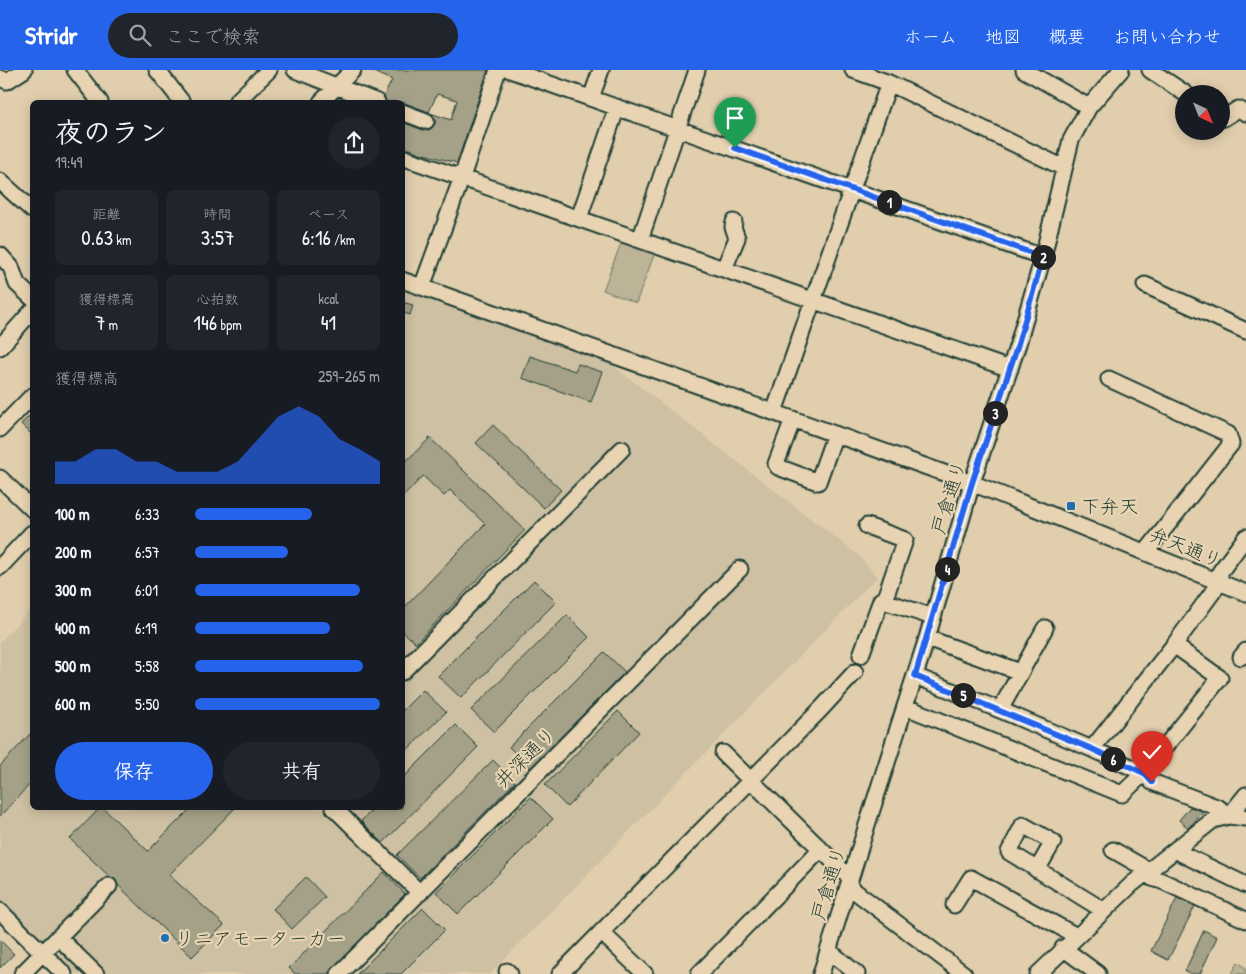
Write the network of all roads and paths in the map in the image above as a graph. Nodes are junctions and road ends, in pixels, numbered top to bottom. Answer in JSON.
{"nodes":[{"id":1,"x":24,"y":70,"type":"edge"},
{"id":2,"x":75,"y":70,"type":"edge"},
{"id":3,"x":157,"y":70,"type":"edge"},
{"id":4,"x":269,"y":70,"type":"edge"},
{"id":5,"x":296,"y":70,"type":"edge"},
{"id":6,"x":353,"y":70,"type":"edge"},
{"id":7,"x":498,"y":70,"type":"edge"},
{"id":8,"x":510,"y":70,"type":"edge"},
{"id":9,"x":601,"y":70,"type":"edge"},
{"id":10,"x":697,"y":70,"type":"edge"},
{"id":11,"x":853,"y":70,"type":"edge"},
{"id":12,"x":1024,"y":70,"type":"edge"},
{"id":13,"x":1121,"y":70,"type":"edge"},
{"id":14,"x":1150,"y":70,"type":"edge"},
{"id":15,"x":0,"y":78,"type":"edge"},
{"id":16,"x":889,"y":83,"type":"junction"},
{"id":17,"x":337,"y":87,"type":"junction"},
{"id":18,"x":1175,"y":87,"type":"edge"},
{"id":19,"x":590,"y":98,"type":"junction"},
{"id":20,"x":98,"y":100,"type":"edge"},
{"id":21,"x":180,"y":100,"type":"edge"},
{"id":22,"x":244,"y":100,"type":"edge"},
{"id":23,"x":323,"y":100,"type":"edge"},
{"id":24,"x":372,"y":100,"type":"edge"},
{"id":25,"x":617,"y":107,"type":"junction"},
{"id":26,"x":1089,"y":107,"type":"junction"},
{"id":27,"x":405,"y":113,"type":"edge"},
{"id":28,"x":1246,"y":113,"type":"edge"},
{"id":29,"x":1230,"y":114,"type":"edge"},
{"id":30,"x":426,"y":122,"type":"dead end"},
{"id":31,"x":676,"y":128,"type":"junction"},
{"id":32,"x":406,"y":162,"type":"edge"},
{"id":33,"x":1064,"y":168,"type":"junction"},
{"id":34,"x":462,"y":177,"type":"junction"},
{"id":35,"x":0,"y":181,"type":"edge"},
{"id":36,"x":852,"y":189,"type":"junction"},
{"id":37,"x":30,"y":208,"type":"edge"},
{"id":38,"x":579,"y":218,"type":"junction"},
{"id":39,"x":734,"y":222,"type":"dead end"},
{"id":40,"x":640,"y":240,"type":"junction"},
{"id":41,"x":0,"y":256,"type":"edge"},
{"id":42,"x":1043,"y":257,"type":"junction"},
{"id":43,"x":724,"y":269,"type":"junction"},
{"id":44,"x":405,"y":281,"type":"edge"},
{"id":45,"x":1145,"y":285,"type":"dead end"},
{"id":46,"x":422,"y":287,"type":"junction"},
{"id":47,"x":30,"y":296,"type":"edge"},
{"id":48,"x":813,"y":300,"type":"junction"},
{"id":49,"x":30,"y":313,"type":"edge"},
{"id":50,"x":1246,"y":332,"type":"edge"},
{"id":51,"x":0,"y":347,"type":"edge"},
{"id":52,"x":1010,"y":369,"type":"junction"},
{"id":53,"x":1109,"y":378,"type":"dead end"},
{"id":54,"x":30,"y":398,"type":"edge"},
{"id":55,"x":774,"y":412,"type":"junction"},
{"id":56,"x":793,"y":419,"type":"junction"},
{"id":57,"x":0,"y":429,"type":"edge"},
{"id":58,"x":834,"y":434,"type":"junction"},
{"id":59,"x":622,"y":449,"type":"dead end"},
{"id":60,"x":0,"y":478,"type":"edge"},
{"id":61,"x":972,"y":483,"type":"junction"},
{"id":62,"x":30,"y":508,"type":"edge"},
{"id":63,"x":867,"y":526,"type":"dead end"},
{"id":64,"x":30,"y":536,"type":"edge"},
{"id":65,"x":1246,"y":537,"type":"edge"},
{"id":66,"x":1146,"y":552,"type":"junction"},
{"id":67,"x":0,"y":567,"type":"edge"},
{"id":68,"x":740,"y":569,"type":"dead end"},
{"id":69,"x":1220,"y":582,"type":"junction"},
{"id":70,"x":1246,"y":592,"type":"edge"},
{"id":71,"x":884,"y":600,"type":"junction"},
{"id":72,"x":933,"y":618,"type":"junction"},
{"id":73,"x":1045,"y":628,"type":"dead end"},
{"id":74,"x":928,"y":638,"type":"junction"},
{"id":75,"x":1174,"y":645,"type":"junction"},
{"id":76,"x":860,"y":655,"type":"dead end"},
{"id":77,"x":405,"y":669,"type":"edge"},
{"id":78,"x":855,"y":672,"type":"dead end"},
{"id":79,"x":1020,"y":672,"type":"junction"},
{"id":80,"x":915,"y":676,"type":"junction"},
{"id":81,"x":906,"y":707,"type":"junction"},
{"id":82,"x":1000,"y":710,"type":"junction"},
{"id":83,"x":1092,"y":749,"type":"junction"},
{"id":84,"x":723,"y":753,"type":"dead end"},
{"id":85,"x":1144,"y":773,"type":"junction"},
{"id":86,"x":750,"y":780,"type":"junction"},
{"id":87,"x":1246,"y":795,"type":"edge"},
{"id":88,"x":336,"y":810,"type":"edge"},
{"id":89,"x":1228,"y":816,"type":"junction"},
{"id":90,"x":1246,"y":818,"type":"edge"},
{"id":91,"x":1178,"y":848,"type":"junction"},
{"id":92,"x":820,"y":850,"type":"junction"},
{"id":93,"x":1113,"y":850,"type":"dead end"},
{"id":94,"x":1037,"y":870,"type":"dead end"},
{"id":95,"x":1146,"y":872,"type":"junction"},
{"id":96,"x":849,"y":882,"type":"junction"},
{"id":97,"x":1246,"y":885,"type":"edge"},
{"id":98,"x":108,"y":886,"type":"dead end"},
{"id":99,"x":420,"y":893,"type":"junction"},
{"id":100,"x":954,"y":905,"type":"dead end"},
{"id":101,"x":1103,"y":910,"type":"junction"},
{"id":102,"x":0,"y":912,"type":"edge"},
{"id":103,"x":1246,"y":920,"type":"edge"},
{"id":104,"x":601,"y":932,"type":"junction"},
{"id":105,"x":58,"y":937,"type":"junction"},
{"id":106,"x":1075,"y":937,"type":"junction"},
{"id":107,"x":1063,"y":948,"type":"junction"},
{"id":108,"x":828,"y":950,"type":"junction"},
{"id":109,"x":42,"y":953,"type":"junction"},
{"id":110,"x":22,"y":974,"type":"edge"},
{"id":111,"x":64,"y":974,"type":"edge"},
{"id":112,"x":96,"y":974,"type":"edge"},
{"id":113,"x":339,"y":974,"type":"edge"},
{"id":114,"x":560,"y":974,"type":"edge"},
{"id":115,"x":645,"y":974,"type":"edge"},
{"id":116,"x":699,"y":974,"type":"edge"},
{"id":117,"x":821,"y":974,"type":"edge"},
{"id":118,"x":857,"y":974,"type":"edge"},
{"id":119,"x":964,"y":974,"type":"edge"},
{"id":120,"x":1038,"y":974,"type":"edge"},
{"id":121,"x":1098,"y":974,"type":"edge"}],
"edges":[{"from":1,"to":15,"type":"street"},
{"from":2,"to":20,"type":"street"},
{"from":3,"to":21,"type":"street"},
{"from":4,"to":22,"type":"street"},
{"from":5,"to":17,"type":"street"},
{"from":6,"to":17,"type":"street"},
{"from":7,"to":34,"type":"street"},
{"from":8,"to":19,"type":"street"},
{"from":9,"to":19,"type":"street"},
{"from":10,"to":31,"type":"street"},
{"from":11,"to":16,"type":"street"},
{"from":12,"to":26,"type":"street"},
{"from":13,"to":26,"type":"street","name":"戸倉通り"},
{"from":14,"to":18,"type":"street"},
{"from":16,"to":33,"type":"street"},
{"from":16,"to":36,"type":"street"},
{"from":17,"to":23,"type":"street"},
{"from":17,"to":24,"type":"street"},
{"from":19,"to":25,"type":"street"},
{"from":25,"to":31,"type":"street"},
{"from":25,"to":38,"type":"street"},
{"from":26,"to":33,"type":"street","name":"戸倉通り"},
{"from":27,"to":30,"type":"street"},
{"from":28,"to":29,"type":"street"},
{"from":31,"to":36,"type":"street"},
{"from":31,"to":40,"type":"street"},
{"from":32,"to":34,"type":"street"},
{"from":33,"to":42,"type":"street","name":"戸倉通り"},
{"from":34,"to":38,"type":"street"},
{"from":34,"to":46,"type":"street"},
{"from":35,"to":37,"type":"street"},
{"from":36,"to":42,"type":"street"},
{"from":36,"to":48,"type":"street"},
{"from":38,"to":40,"type":"street"},
{"from":39,"to":43,"type":"street"},
{"from":40,"to":43,"type":"street"},
{"from":41,"to":47,"type":"street"},
{"from":42,"to":52,"type":"street","name":"戸倉通り"},
{"from":43,"to":48,"type":"street"},
{"from":44,"to":46,"type":"street","name":"弁天通り"},
{"from":45,"to":50,"type":"street"},
{"from":46,"to":55,"type":"street","name":"弁天通り"},
{"from":48,"to":52,"type":"street"},
{"from":48,"to":55,"type":"street"},
{"from":49,"to":51,"type":"street"},
{"from":52,"to":61,"type":"street","name":"戸倉通り"},
{"from":53,"to":66,"type":"street"},
{"from":54,"to":57,"type":"street"},
{"from":55,"to":56,"type":"street","name":"弁天通り"},
{"from":56,"to":58,"type":"street","name":"弁天通り"},
{"from":56,"to":58,"type":"street"},
{"from":58,"to":61,"type":"street","name":"弁天通り"},
{"from":59,"to":77,"type":"street"},
{"from":60,"to":62,"type":"street"},
{"from":61,"to":66,"type":"street","name":"弁天通り"},
{"from":61,"to":72,"type":"street","name":"戸倉通り"},
{"from":63,"to":71,"type":"street"},
{"from":64,"to":67,"type":"street"},
{"from":65,"to":69,"type":"street"},
{"from":66,"to":69,"type":"street","name":"弁天通り"},
{"from":68,"to":99,"type":"street","name":"井深通り"},
{"from":69,"to":70,"type":"street","name":"弁天通り"},
{"from":69,"to":75,"type":"street"},
{"from":71,"to":72,"type":"street"},
{"from":71,"to":76,"type":"street"},
{"from":72,"to":74,"type":"street","name":"戸倉通り"},
{"from":73,"to":79,"type":"street"},
{"from":74,"to":79,"type":"street"},
{"from":74,"to":80,"type":"street","name":"戸倉通り"},
{"from":75,"to":83,"type":"street"},
{"from":75,"to":85,"type":"street"},
{"from":78,"to":86,"type":"street"},
{"from":79,"to":82,"type":"street"},
{"from":80,"to":81,"type":"street","name":"戸倉通り"},
{"from":80,"to":82,"type":"street"},
{"from":81,"to":85,"type":"street"},
{"from":81,"to":96,"type":"street","name":"戸倉通り"},
{"from":82,"to":83,"type":"street"},
{"from":83,"to":85,"type":"street"},
{"from":84,"to":86,"type":"street"},
{"from":85,"to":89,"type":"street"},
{"from":86,"to":92,"type":"street"},
{"from":86,"to":104,"type":"street"},
{"from":87,"to":89,"type":"street"},
{"from":88,"to":99,"type":"street"},
{"from":89,"to":90,"type":"street"},
{"from":89,"to":91,"type":"street"},
{"from":91,"to":95,"type":"street"},
{"from":91,"to":97,"type":"street"},
{"from":92,"to":96,"type":"street"},
{"from":92,"to":116,"type":"street"},
{"from":93,"to":95,"type":"street"},
{"from":94,"to":101,"type":"street"},
{"from":95,"to":101,"type":"street"},
{"from":95,"to":103,"type":"street"},
{"from":96,"to":108,"type":"street","name":"戸倉通り"},
{"from":96,"to":119,"type":"street"},
{"from":98,"to":105,"type":"street"},
{"from":99,"to":113,"type":"street","name":"井深通り"},
{"from":100,"to":106,"type":"street"},
{"from":101,"to":106,"type":"street"},
{"from":102,"to":109,"type":"street"},
{"from":104,"to":114,"type":"street"},
{"from":104,"to":115,"type":"street"},
{"from":105,"to":109,"type":"street"},
{"from":105,"to":112,"type":"street"},
{"from":106,"to":107,"type":"street"},
{"from":107,"to":120,"type":"street"},
{"from":107,"to":121,"type":"street"},
{"from":108,"to":117,"type":"street","name":"戸倉通り"},
{"from":108,"to":118,"type":"street"},
{"from":109,"to":110,"type":"street"},
{"from":109,"to":111,"type":"street"}]}
